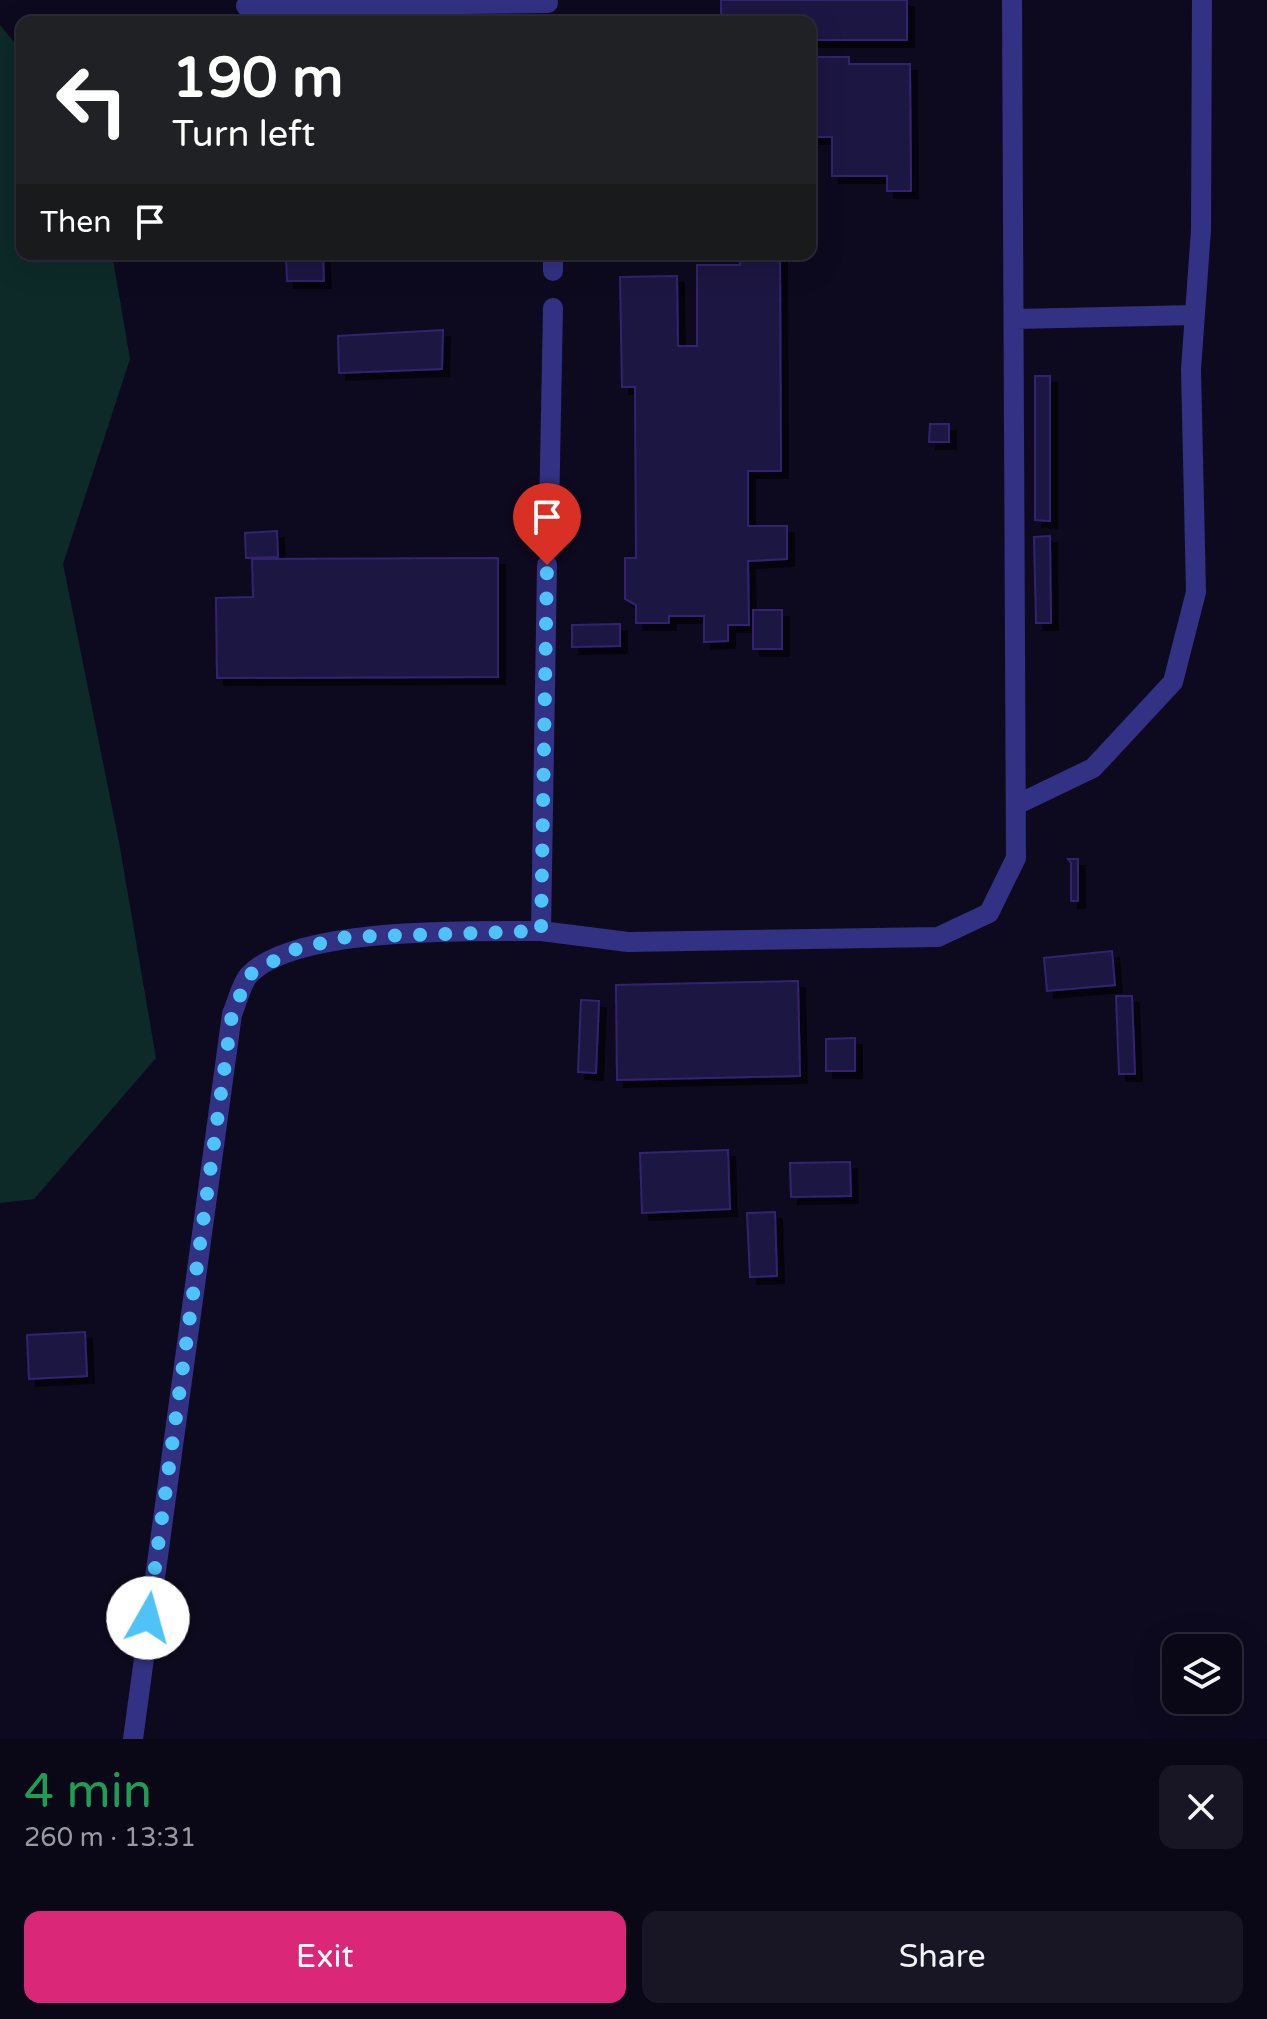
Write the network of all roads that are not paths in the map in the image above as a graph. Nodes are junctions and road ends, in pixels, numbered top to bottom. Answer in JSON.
{"nodes":[{"id":1,"x":1012,"y":0,"type":"edge"},
{"id":2,"x":1202,"y":0,"type":"edge"},
{"id":3,"x":246,"y":6,"type":"dead end"},
{"id":4,"x":548,"y":8,"type":"edge"},
{"id":5,"x":553,"y":308,"type":"dead end"},
{"id":6,"x":1195,"y":315,"type":"junction"},
{"id":7,"x":1014,"y":319,"type":"junction"},
{"id":8,"x":549,"y":516,"type":"dead end"},
{"id":9,"x":547,"y":565,"type":"dead end"},
{"id":10,"x":1016,"y":805,"type":"junction"},
{"id":11,"x":541,"y":931,"type":"junction"},
{"id":12,"x":133,"y":1739,"type":"edge"}],
"edges":[{"from":1,"to":7,"type":"lane"},
{"from":2,"to":6,"type":"lane"},
{"from":3,"to":4,"type":"lane"},
{"from":5,"to":8,"type":"lane"},
{"from":6,"to":7,"type":"lane"},
{"from":6,"to":10,"type":"lane"},
{"from":7,"to":10,"type":"lane"},
{"from":9,"to":11,"type":"lane"},
{"from":10,"to":11,"type":"lane"},
{"from":11,"to":12,"type":"lane"}]}
